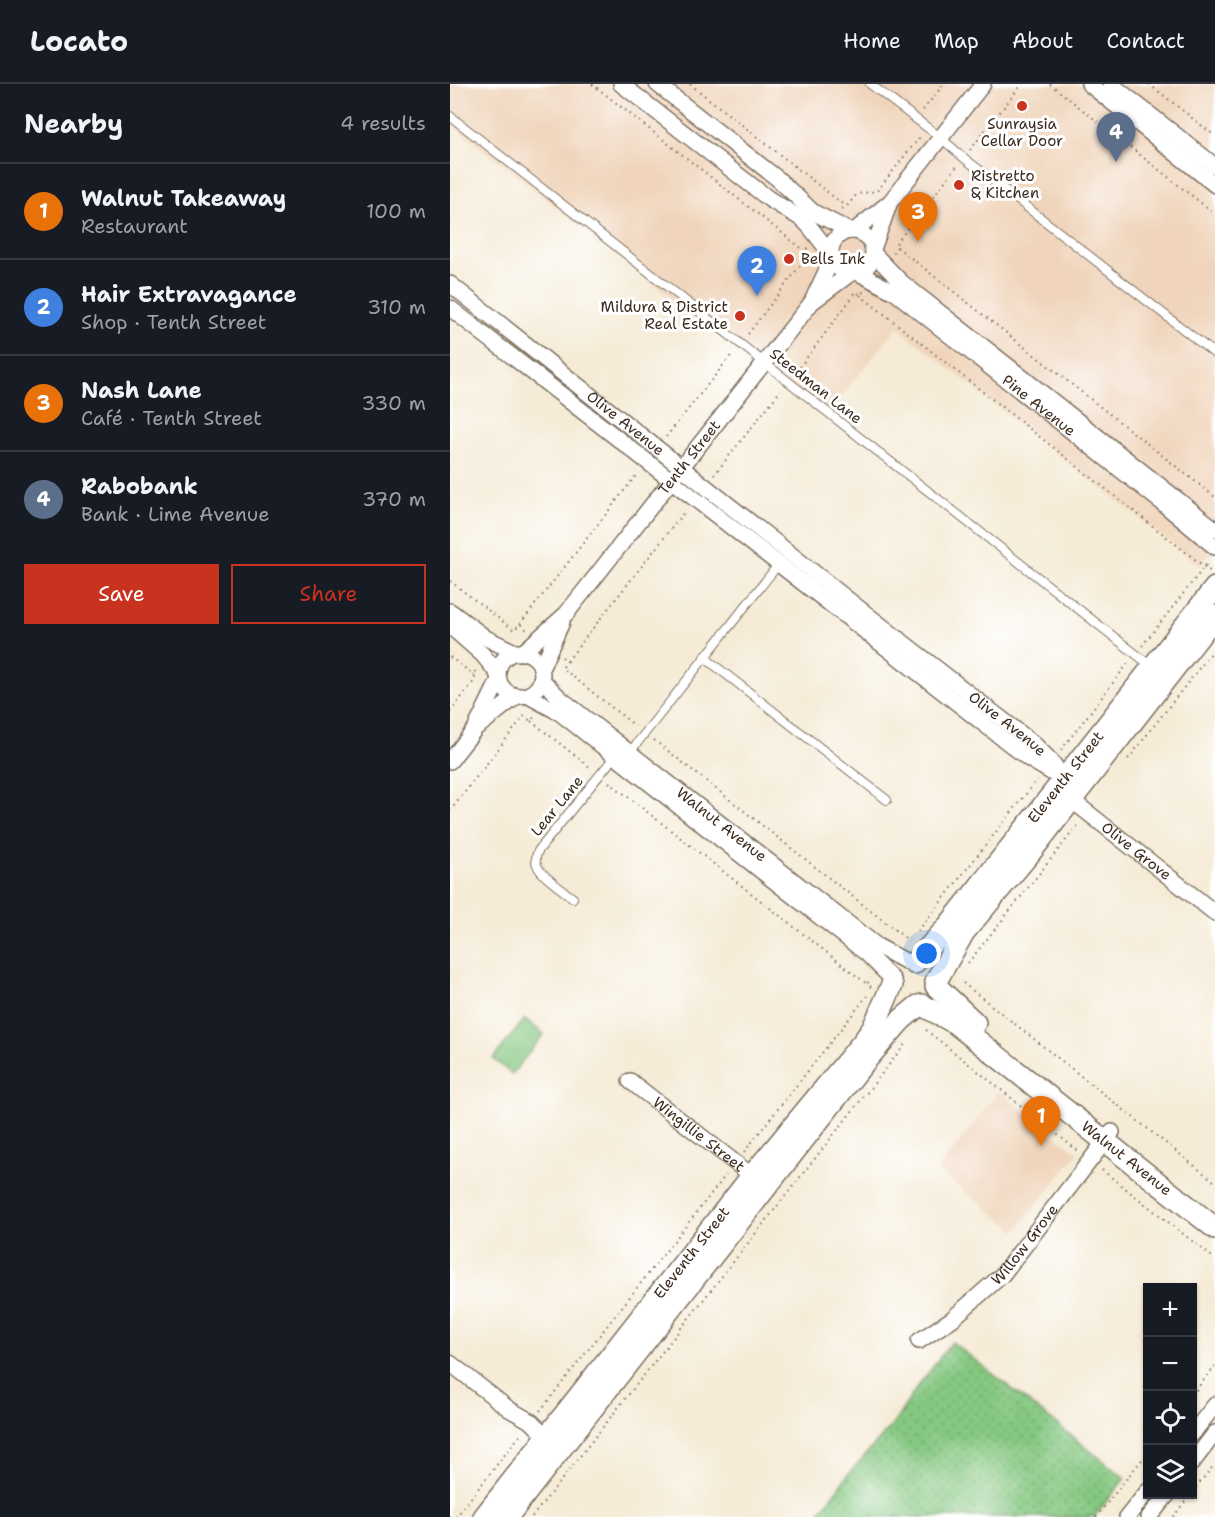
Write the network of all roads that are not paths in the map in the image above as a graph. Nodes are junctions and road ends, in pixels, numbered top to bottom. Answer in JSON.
{"nodes":[{"id":1,"x":621,"y":84,"type":"edge"},
{"id":2,"x":657,"y":84,"type":"edge"},
{"id":3,"x":870,"y":84,"type":"edge"},
{"id":4,"x":983,"y":84,"type":"edge"},
{"id":5,"x":1089,"y":84,"type":"edge"},
{"id":6,"x":1111,"y":84,"type":"edge"},
{"id":7,"x":450,"y":116,"type":"edge"},
{"id":8,"x":941,"y":138,"type":"junction"},
{"id":9,"x":1215,"y":166,"type":"edge"},
{"id":10,"x":1215,"y":185,"type":"edge"},
{"id":11,"x":890,"y":202,"type":"junction"},
{"id":12,"x":852,"y":231,"type":"junction"},
{"id":13,"x":873,"y":251,"type":"junction"},
{"id":14,"x":831,"y":256,"type":"junction"},
{"id":15,"x":854,"y":273,"type":"junction"},
{"id":16,"x":450,"y":284,"type":"edge"},
{"id":17,"x":812,"y":302,"type":"junction"},
{"id":18,"x":450,"y":308,"type":"edge"},
{"id":19,"x":1215,"y":354,"type":"edge"},
{"id":20,"x":764,"y":363,"type":"junction"},
{"id":21,"x":682,"y":467,"type":"junction"},
{"id":22,"x":670,"y":481,"type":"junction"},
{"id":23,"x":1215,"y":529,"type":"edge"},
{"id":24,"x":1212,"y":553,"type":"edge"},
{"id":25,"x":778,"y":565,"type":"junction"},
{"id":26,"x":1215,"y":588,"type":"edge"},
{"id":27,"x":450,"y":611,"type":"edge"},
{"id":28,"x":1207,"y":624,"type":"edge"},
{"id":29,"x":450,"y":626,"type":"edge"},
{"id":30,"x":544,"y":643,"type":"junction"},
{"id":31,"x":519,"y":653,"type":"junction"},
{"id":32,"x":704,"y":657,"type":"junction"},
{"id":33,"x":1159,"y":673,"type":"junction"},
{"id":34,"x":541,"y":674,"type":"junction"},
{"id":35,"x":498,"y":677,"type":"junction"},
{"id":36,"x":522,"y":696,"type":"junction"},
{"id":37,"x":549,"y":698,"type":"junction"},
{"id":38,"x":475,"y":729,"type":"junction"},
{"id":39,"x":630,"y":752,"type":"junction"},
{"id":40,"x":615,"y":756,"type":"junction"},
{"id":41,"x":450,"y":761,"type":"edge"},
{"id":42,"x":1058,"y":780,"type":"junction"},
{"id":43,"x":887,"y":800,"type":"dead end"},
{"id":44,"x":573,"y":898,"type":"dead end"},
{"id":45,"x":1215,"y":913,"type":"edge"},
{"id":46,"x":911,"y":963,"type":"junction"},
{"id":47,"x":889,"y":977,"type":"junction"},
{"id":48,"x":936,"y":984,"type":"junction"},
{"id":49,"x":920,"y":1012,"type":"junction"},
{"id":50,"x":630,"y":1080,"type":"dead end"},
{"id":51,"x":1108,"y":1137,"type":"junction"},
{"id":52,"x":751,"y":1175,"type":"junction"},
{"id":53,"x":1215,"y":1212,"type":"edge"},
{"id":54,"x":1215,"y":1228,"type":"edge"},
{"id":55,"x":919,"y":1341,"type":"dead end"},
{"id":56,"x":450,"y":1363,"type":"edge"},
{"id":57,"x":1215,"y":1405,"type":"edge"},
{"id":58,"x":1197,"y":1428,"type":"edge"},
{"id":59,"x":1215,"y":1433,"type":"edge"},
{"id":60,"x":550,"y":1443,"type":"junction"},
{"id":61,"x":1197,"y":1456,"type":"edge"},
{"id":62,"x":1143,"y":1497,"type":"edge"},
{"id":63,"x":1164,"y":1499,"type":"edge"},
{"id":64,"x":484,"y":1517,"type":"edge"},
{"id":65,"x":507,"y":1517,"type":"edge"},
{"id":66,"x":1127,"y":1517,"type":"edge"},
{"id":67,"x":1149,"y":1517,"type":"edge"}],
"edges":[{"from":1,"to":14,"type":"street"},
{"from":2,"to":12,"type":"street"},
{"from":3,"to":8,"type":"lane"},
{"from":4,"to":8,"type":"street"},
{"from":5,"to":10,"type":"street"},
{"from":6,"to":9,"type":"street"},
{"from":7,"to":20,"type":"lane","name":"Steedman Lane"},
{"from":8,"to":11,"type":"street"},
{"from":8,"to":19,"type":"lane"},
{"from":11,"to":12,"type":"street"},
{"from":11,"to":13,"type":"street"},
{"from":12,"to":13,"type":"street"},
{"from":12,"to":14,"type":"street"},
{"from":13,"to":15,"type":"street"},
{"from":13,"to":23,"type":"street","name":"Pine Avenue"},
{"from":14,"to":15,"type":"street"},
{"from":14,"to":17,"type":"street","name":"Tenth Street"},
{"from":15,"to":17,"type":"street","name":"Tenth Street"},
{"from":15,"to":24,"type":"street","name":"Pine Avenue"},
{"from":16,"to":21,"type":"street","name":"Olive Avenue"},
{"from":17,"to":20,"type":"street","name":"Tenth Street"},
{"from":18,"to":22,"type":"street","name":"Olive Avenue"},
{"from":20,"to":21,"type":"street","name":"Tenth Street"},
{"from":20,"to":33,"type":"lane","name":"Steedman Lane"},
{"from":21,"to":22,"type":"street","name":"Tenth Street"},
{"from":21,"to":42,"type":"street","name":"Olive Avenue"},
{"from":22,"to":25,"type":"street","name":"Olive Avenue"},
{"from":22,"to":30,"type":"street","name":"Tenth Street"},
{"from":25,"to":32,"type":"lane"},
{"from":25,"to":42,"type":"street","name":"Olive Avenue"},
{"from":26,"to":28,"type":"main road","name":"Eleventh Street"},
{"from":27,"to":31,"type":"street"},
{"from":28,"to":33,"type":"main road","name":"Eleventh Street"},
{"from":29,"to":35,"type":"street"},
{"from":30,"to":31,"type":"street","name":"Tenth Street"},
{"from":30,"to":34,"type":"street","name":"Tenth Street"},
{"from":31,"to":34,"type":"street"},
{"from":31,"to":35,"type":"street"},
{"from":32,"to":39,"type":"lane"},
{"from":32,"to":43,"type":"lane"},
{"from":33,"to":42,"type":"main road","name":"Eleventh Street"},
{"from":34,"to":36,"type":"street"},
{"from":34,"to":37,"type":"street","name":"Walnut Avenue"},
{"from":35,"to":36,"type":"street"},
{"from":35,"to":38,"type":"street"},
{"from":36,"to":37,"type":"street","name":"Walnut Avenue"},
{"from":36,"to":38,"type":"street"},
{"from":37,"to":39,"type":"street","name":"Walnut Avenue"},
{"from":37,"to":40,"type":"street","name":"Walnut Avenue"},
{"from":38,"to":41,"type":"street"},
{"from":39,"to":46,"type":"street","name":"Walnut Avenue"},
{"from":40,"to":44,"type":"lane","name":"Lear Lane"},
{"from":40,"to":47,"type":"street","name":"Walnut Avenue"},
{"from":42,"to":45,"type":"street","name":"Olive Grove"},
{"from":42,"to":46,"type":"main road","name":"Eleventh Street"},
{"from":42,"to":48,"type":"main road","name":"Eleventh Street"},
{"from":46,"to":47,"type":"main road"},
{"from":46,"to":48,"type":"main road"},
{"from":47,"to":49,"type":"main road"},
{"from":47,"to":52,"type":"main road","name":"Eleventh Street"},
{"from":48,"to":49,"type":"main road"},
{"from":48,"to":51,"type":"main road","name":"Walnut Avenue"},
{"from":49,"to":51,"type":"main road","name":"Walnut Avenue"},
{"from":49,"to":52,"type":"main road","name":"Eleventh Street"},
{"from":50,"to":52,"type":"street","name":"Wingillie Street"},
{"from":51,"to":53,"type":"main road","name":"Walnut Avenue"},
{"from":51,"to":54,"type":"main road","name":"Walnut Avenue"},
{"from":51,"to":55,"type":"street","name":"Willow Grove"},
{"from":52,"to":60,"type":"main road","name":"Eleventh Street"},
{"from":56,"to":60,"type":"street"},
{"from":57,"to":58,"type":"street"},
{"from":59,"to":61,"type":"street"},
{"from":60,"to":64,"type":"main road","name":"Eleventh Street"},
{"from":60,"to":65,"type":"main road","name":"Eleventh Street"},
{"from":62,"to":66,"type":"street"},
{"from":63,"to":67,"type":"street"}]}
